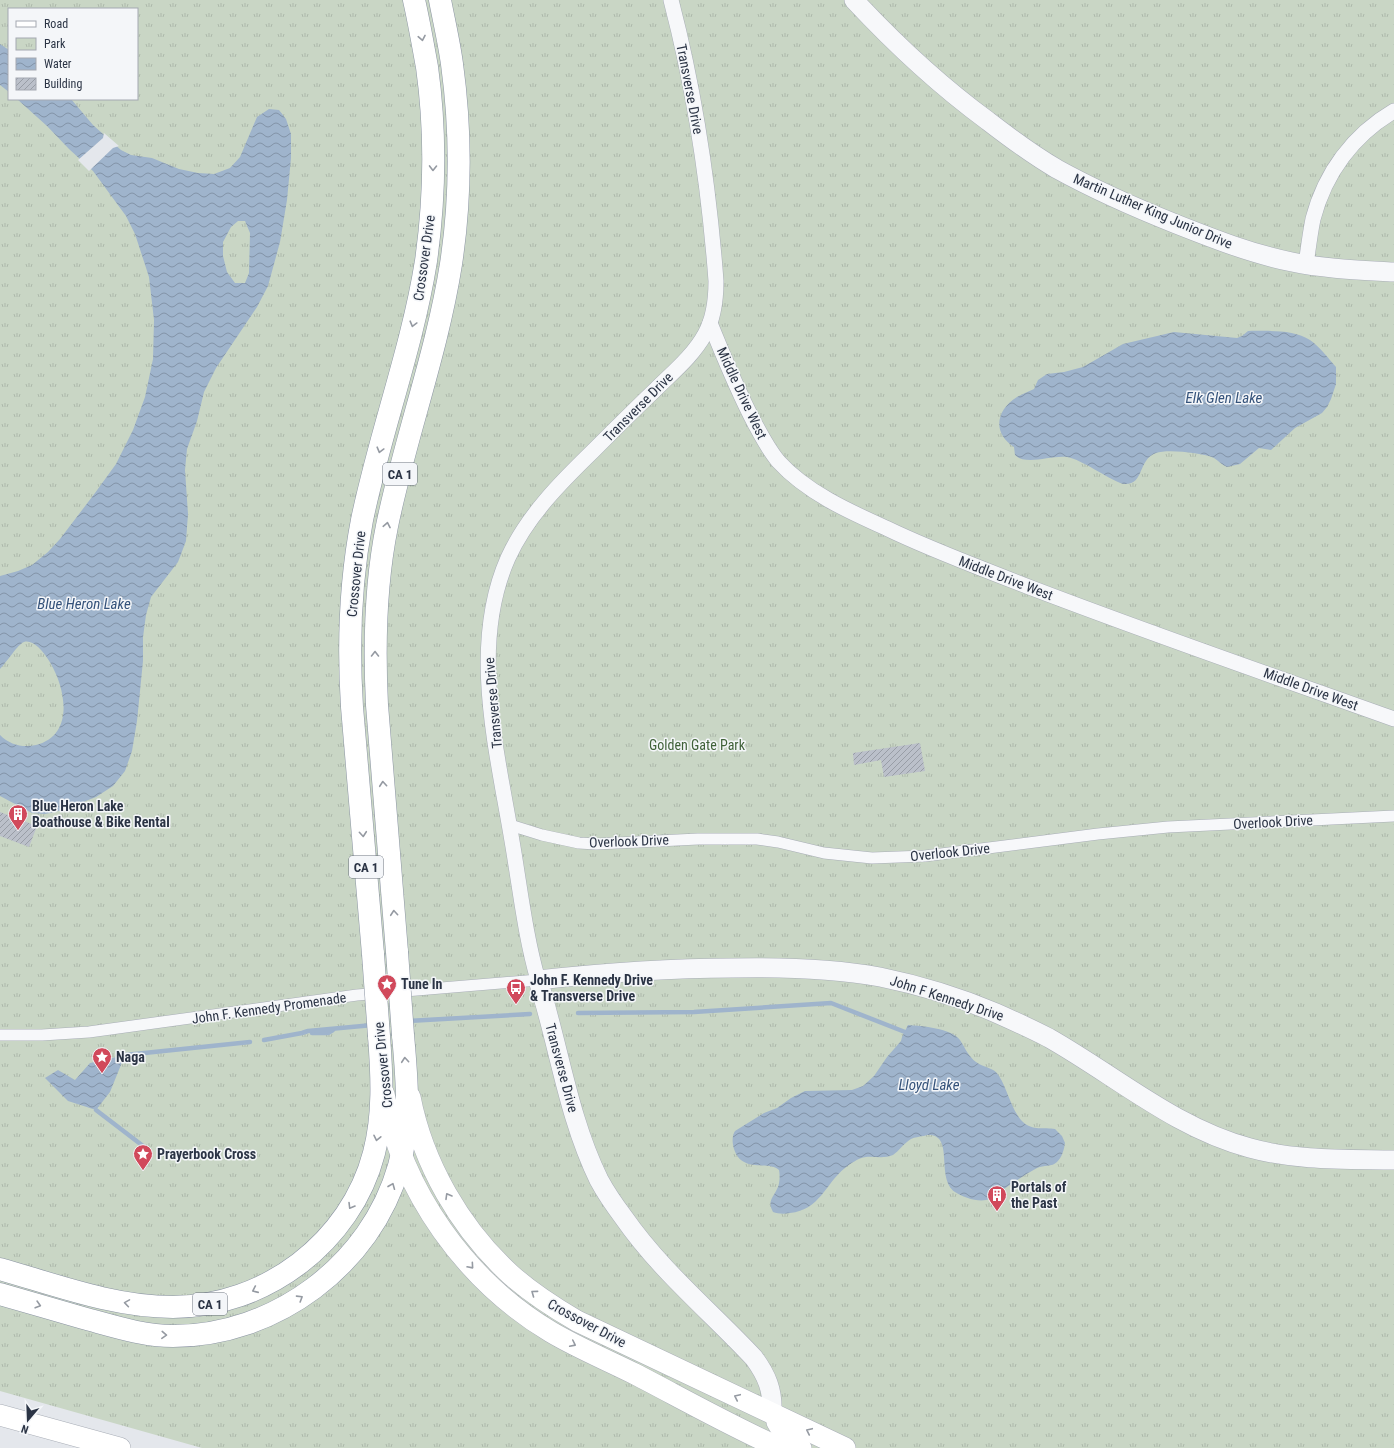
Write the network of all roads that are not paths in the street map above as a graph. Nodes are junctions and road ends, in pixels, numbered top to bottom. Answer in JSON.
{"nodes":[{"id":1,"x":414,"y":0,"type":"edge"},
{"id":2,"x":440,"y":0,"type":"edge"},
{"id":3,"x":671,"y":0,"type":"edge"},
{"id":4,"x":854,"y":0,"type":"edge"},
{"id":5,"x":1394,"y":111,"type":"edge"},
{"id":6,"x":1306,"y":265,"type":"junction"},
{"id":7,"x":1394,"y":272,"type":"edge"},
{"id":8,"x":710,"y":323,"type":"junction"},
{"id":9,"x":1394,"y":719,"type":"edge"},
{"id":10,"x":1394,"y":816,"type":"edge"},
{"id":11,"x":510,"y":825,"type":"junction"},
{"id":12,"x":538,"y":980,"type":"junction"},
{"id":13,"x":0,"y":1035,"type":"edge"},
{"id":14,"x":407,"y":1084,"type":"junction"},
{"id":15,"x":383,"y":1086,"type":"junction"},
{"id":16,"x":402,"y":1154,"type":"junction"},
{"id":17,"x":1394,"y":1160,"type":"edge"},
{"id":18,"x":0,"y":1269,"type":"edge"},
{"id":19,"x":0,"y":1294,"type":"edge"},
{"id":20,"x":680,"y":1398,"type":"junction"},
{"id":21,"x":0,"y":1414,"type":"edge"},
{"id":22,"x":772,"y":1414,"type":"junction"},
{"id":23,"x":120,"y":1448,"type":"edge"},
{"id":24,"x":780,"y":1448,"type":"edge"},
{"id":25,"x":801,"y":1448,"type":"edge"},
{"id":26,"x":845,"y":1448,"type":"edge"}],
"edges":[{"from":1,"to":15,"type":"highway","name":"Crossover Drive","number":"CA 1","one_way":true,"bridge":true},
{"from":14,"to":2,"type":"highway","name":"Crossover Drive","number":"CA 1","one_way":true,"bridge":true},
{"from":3,"to":8,"type":"street","name":"Transverse Drive"},
{"from":4,"to":6,"type":"street","name":"Martin Luther King Junior Drive"},
{"from":5,"to":6,"type":"street"},
{"from":6,"to":7,"type":"street","name":"Martin Luther King Junior Drive"},
{"from":8,"to":9,"type":"street","name":"Middle Drive West"},
{"from":8,"to":11,"type":"street","name":"Transverse Drive"},
{"from":10,"to":11,"type":"street","name":"Overlook Drive"},
{"from":11,"to":12,"type":"street","name":"Transverse Drive"},
{"from":12,"to":13,"type":"street","name":"John F. Kennedy Promenade"},
{"from":12,"to":17,"type":"street","name":"John F Kennedy Drive"},
{"from":12,"to":22,"type":"street","name":"Transverse Drive"},
{"from":14,"to":16,"type":"highway","name":"Crossover Drive","number":"CA 1"},
{"from":22,"to":14,"type":"main road","name":"Crossover Drive","one_way":true},
{"from":15,"to":16,"type":"main road","name":"Crossover Drive"},
{"from":15,"to":18,"type":"highway","number":"CA 1","one_way":true},
{"from":19,"to":16,"type":"highway","number":"CA 1","one_way":true},
{"from":16,"to":20,"type":"main road","name":"Crossover Drive","one_way":true},
{"from":20,"to":22,"type":"main road"},
{"from":20,"to":24,"type":"main road","name":"Crossover Drive"},
{"from":21,"to":23,"type":"main road"},
{"from":22,"to":25,"type":"main road"},
{"from":26,"to":22,"type":"main road","name":"Crossover Drive","one_way":true}]}
